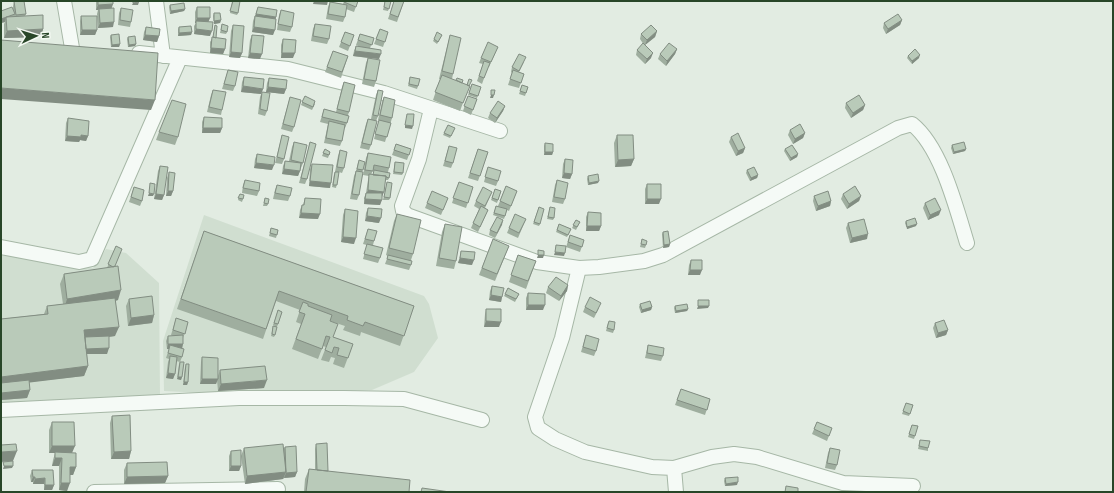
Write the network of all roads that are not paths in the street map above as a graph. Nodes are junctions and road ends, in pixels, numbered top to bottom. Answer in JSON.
{"nodes":[{"id":1,"x":64,"y":1,"type":"edge"},
{"id":2,"x":156,"y":1,"type":"edge"},
{"id":3,"x":56,"y":47,"type":"edge"},
{"id":4,"x":127,"y":52,"type":"edge"},
{"id":5,"x":163,"y":56,"type":"junction"},
{"id":6,"x":180,"y":58,"type":"junction"},
{"id":7,"x":431,"y":109,"type":"junction"},
{"id":8,"x":500,"y":132,"type":"dead end"},
{"id":9,"x":967,"y":243,"type":"dead end"},
{"id":10,"x":1,"y":247,"type":"edge"},
{"id":11,"x":579,"y":268,"type":"junction"},
{"id":12,"x":1,"y":410,"type":"edge"},
{"id":13,"x":482,"y":420,"type":"dead end"},
{"id":14,"x":674,"y":468,"type":"junction"},
{"id":15,"x":913,"y":486,"type":"dead end"},
{"id":16,"x":278,"y":489,"type":"dead end"},
{"id":17,"x":94,"y":492,"type":"edge"},
{"id":18,"x":676,"y":492,"type":"edge"}],
"edges":[{"from":1,"to":3,"type":"street"},
{"from":2,"to":5,"type":"street"},
{"from":4,"to":5,"type":"street"},
{"from":5,"to":6,"type":"street"},
{"from":6,"to":7,"type":"street"},
{"from":6,"to":10,"type":"street"},
{"from":7,"to":8,"type":"street"},
{"from":7,"to":11,"type":"street"},
{"from":9,"to":11,"type":"street"},
{"from":11,"to":14,"type":"street"},
{"from":12,"to":13,"type":"street"},
{"from":14,"to":15,"type":"street"},
{"from":14,"to":18,"type":"street"},
{"from":16,"to":17,"type":"street"}]}
